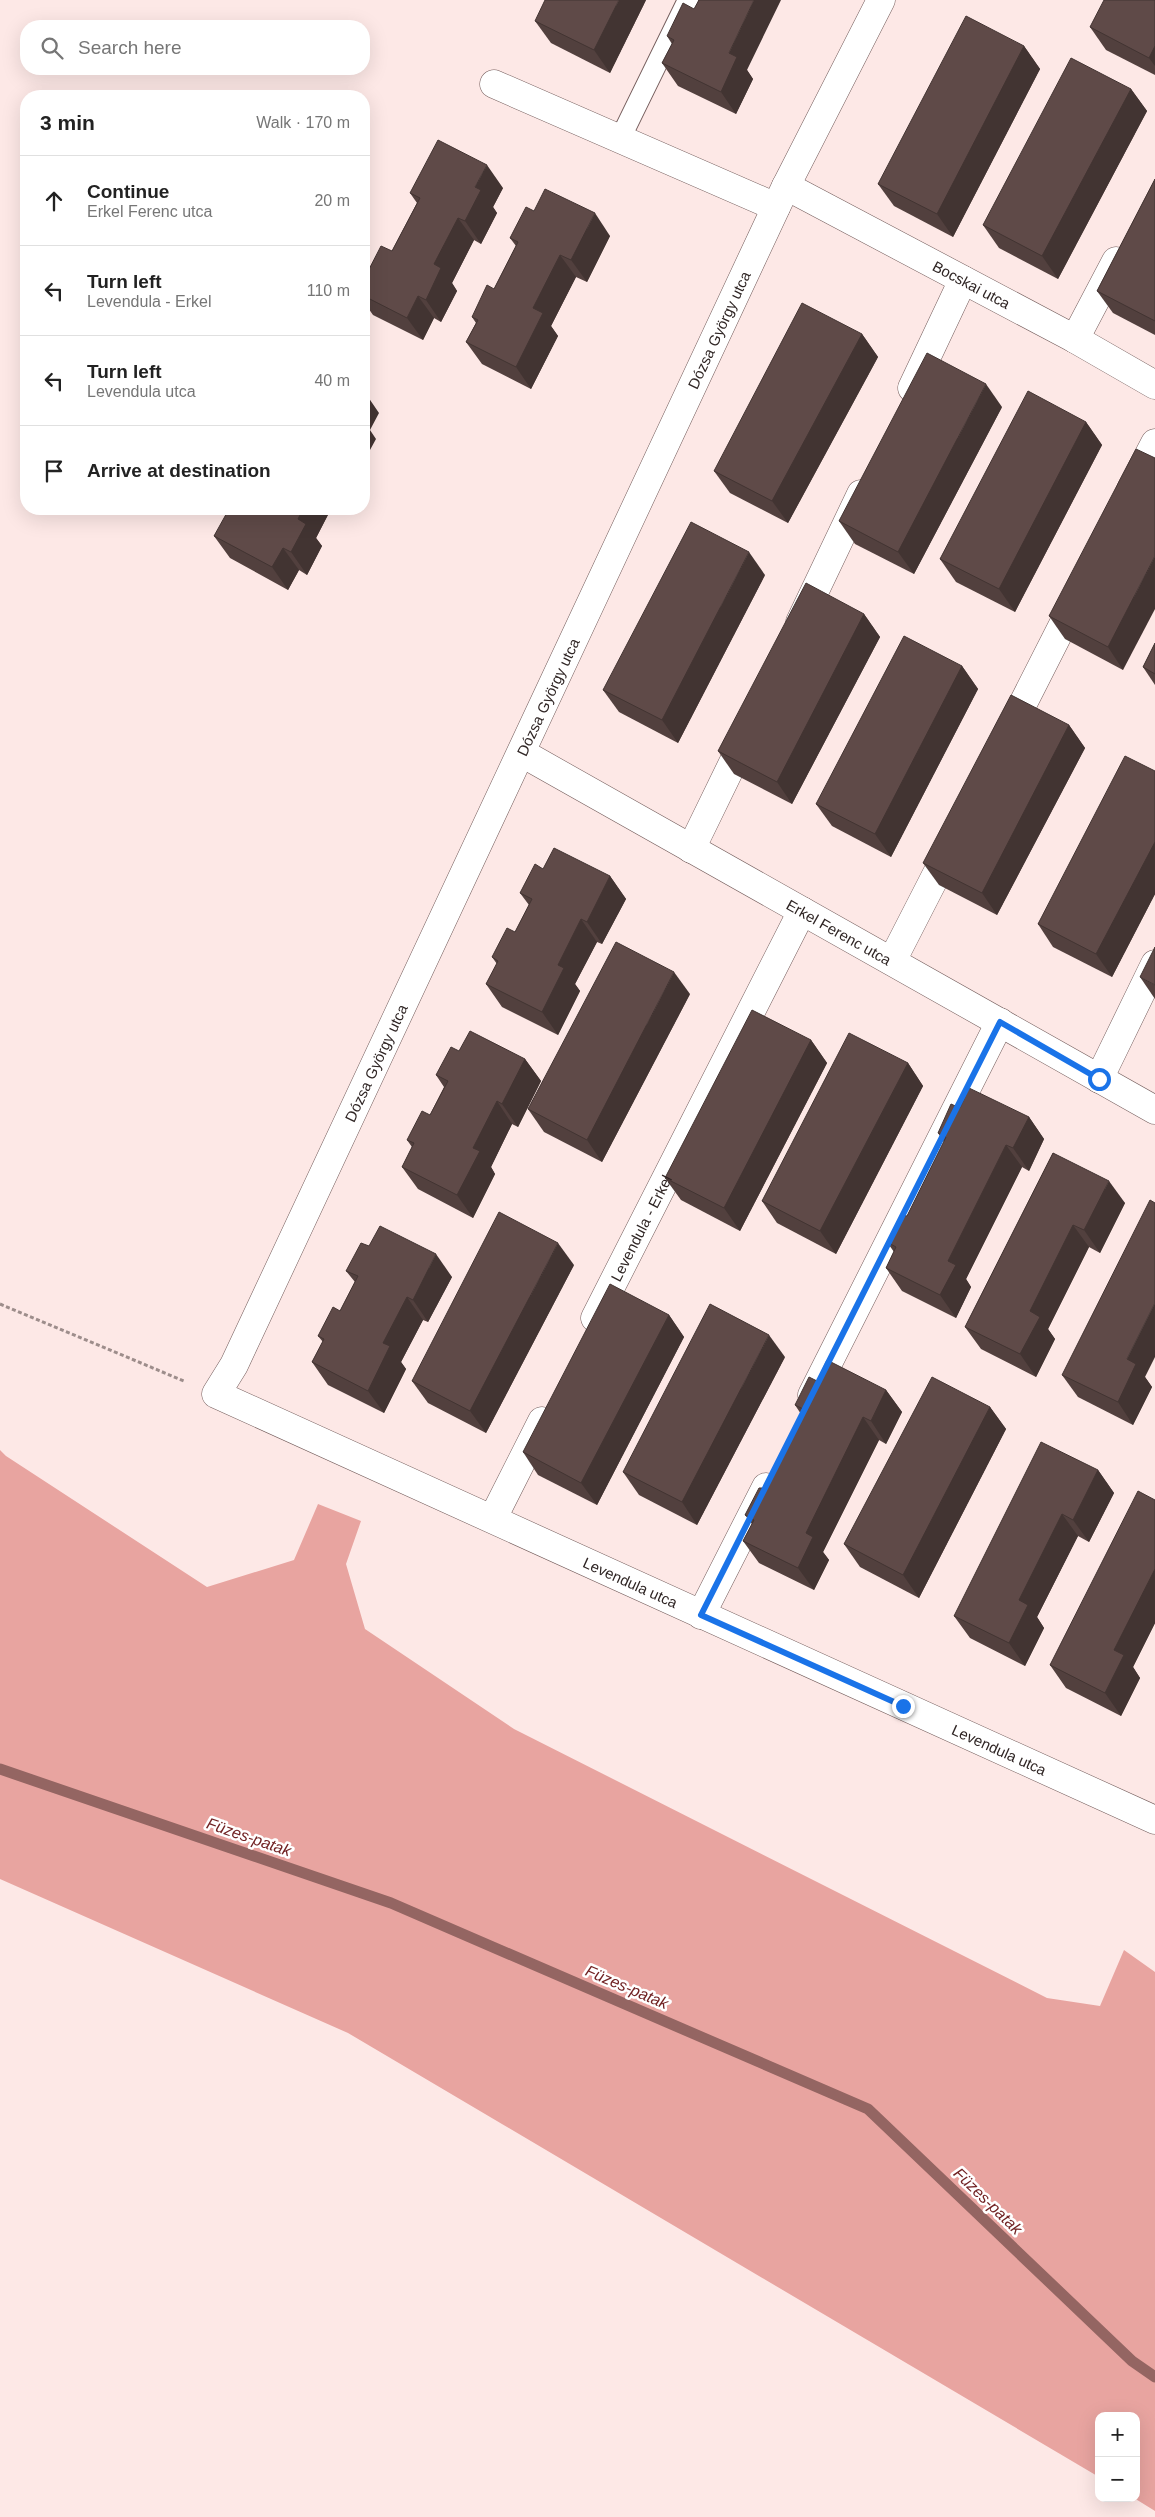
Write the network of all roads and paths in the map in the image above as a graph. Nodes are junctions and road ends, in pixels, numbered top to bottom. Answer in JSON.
{"nodes":[{"id":1,"x":688,"y":0,"type":"edge"},
{"id":2,"x":880,"y":0,"type":"edge"},
{"id":3,"x":494,"y":84,"type":"dead end"},
{"id":4,"x":620,"y":139,"type":"junction"},
{"id":5,"x":781,"y":197,"type":"junction"},
{"id":6,"x":1128,"y":238,"type":"edge"},
{"id":7,"x":963,"y":280,"type":"junction"},
{"id":8,"x":1075,"y":339,"type":"junction"},
{"id":9,"x":1155,"y":385,"type":"edge"},
{"id":10,"x":900,"y":413,"type":"edge"},
{"id":11,"x":1155,"y":443,"type":"edge"},
{"id":12,"x":870,"y":476,"type":"edge"},
{"id":13,"x":1121,"y":510,"type":"edge"},
{"id":14,"x":1086,"y":580,"type":"edge"},
{"id":15,"x":789,"y":645,"type":"edge"},
{"id":16,"x":755,"y":716,"type":"edge"},
{"id":17,"x":522,"y":753,"type":"junction"},
{"id":18,"x":997,"y":755,"type":"edge"},
{"id":19,"x":961,"y":826,"type":"edge"},
{"id":20,"x":691,"y":849,"type":"junction"},
{"id":21,"x":802,"y":911,"type":"junction"},
{"id":22,"x":892,"y":961,"type":"junction"},
{"id":23,"x":1155,"y":964,"type":"edge"},
{"id":24,"x":1000,"y":1022,"type":"junction"},
{"id":25,"x":1099,"y":1079,"type":"junction"},
{"id":26,"x":1155,"y":1110,"type":"edge"},
{"id":27,"x":0,"y":1304,"type":"edge"},
{"id":28,"x":585,"y":1338,"type":"edge"},
{"id":29,"x":216,"y":1394,"type":"junction"},
{"id":30,"x":553,"y":1400,"type":"edge"},
{"id":31,"x":799,"y":1421,"type":"edge"},
{"id":32,"x":776,"y":1465,"type":"edge"},
{"id":33,"x":493,"y":1518,"type":"junction"},
{"id":34,"x":701,"y":1615,"type":"junction"},
{"id":35,"x":1155,"y":1820,"type":"edge"}],
"edges":[{"from":1,"to":4,"type":"lane"},
{"from":2,"to":5,"type":"street","name":"Dózsa György utca"},
{"from":3,"to":4,"type":"street","name":"Bocskai utca"},
{"from":4,"to":5,"type":"street","name":"Bocskai utca"},
{"from":5,"to":7,"type":"street","name":"Bocskai utca"},
{"from":5,"to":17,"type":"street","name":"Dózsa György utca"},
{"from":6,"to":8,"type":"street"},
{"from":7,"to":8,"type":"street","name":"Bocskai utca"},
{"from":7,"to":10,"type":"street"},
{"from":8,"to":9,"type":"street","name":"Bocskai utca"},
{"from":11,"to":13,"type":"street"},
{"from":12,"to":15,"type":"street"},
{"from":14,"to":18,"type":"street"},
{"from":16,"to":20,"type":"street"},
{"from":17,"to":20,"type":"street","name":"Erkel Ferenc utca"},
{"from":17,"to":29,"type":"street","name":"Dózsa György utca"},
{"from":19,"to":22,"type":"street"},
{"from":20,"to":21,"type":"street","name":"Erkel Ferenc utca"},
{"from":21,"to":22,"type":"street","name":"Erkel Ferenc utca"},
{"from":21,"to":28,"type":"street","name":"Levendula - Erkel"},
{"from":22,"to":24,"type":"street","name":"Erkel Ferenc utca"},
{"from":23,"to":25,"type":"street"},
{"from":24,"to":25,"type":"street","name":"Erkel Ferenc utca"},
{"from":24,"to":31,"type":"street"},
{"from":25,"to":26,"type":"street","name":"Erkel Ferenc utca"},
{"from":27,"to":29,"type":"path"},
{"from":29,"to":33,"type":"street","name":"Levendula utca"},
{"from":30,"to":33,"type":"street"},
{"from":32,"to":34,"type":"street"},
{"from":33,"to":34,"type":"street","name":"Levendula utca"},
{"from":34,"to":35,"type":"street","name":"Levendula utca"}]}
